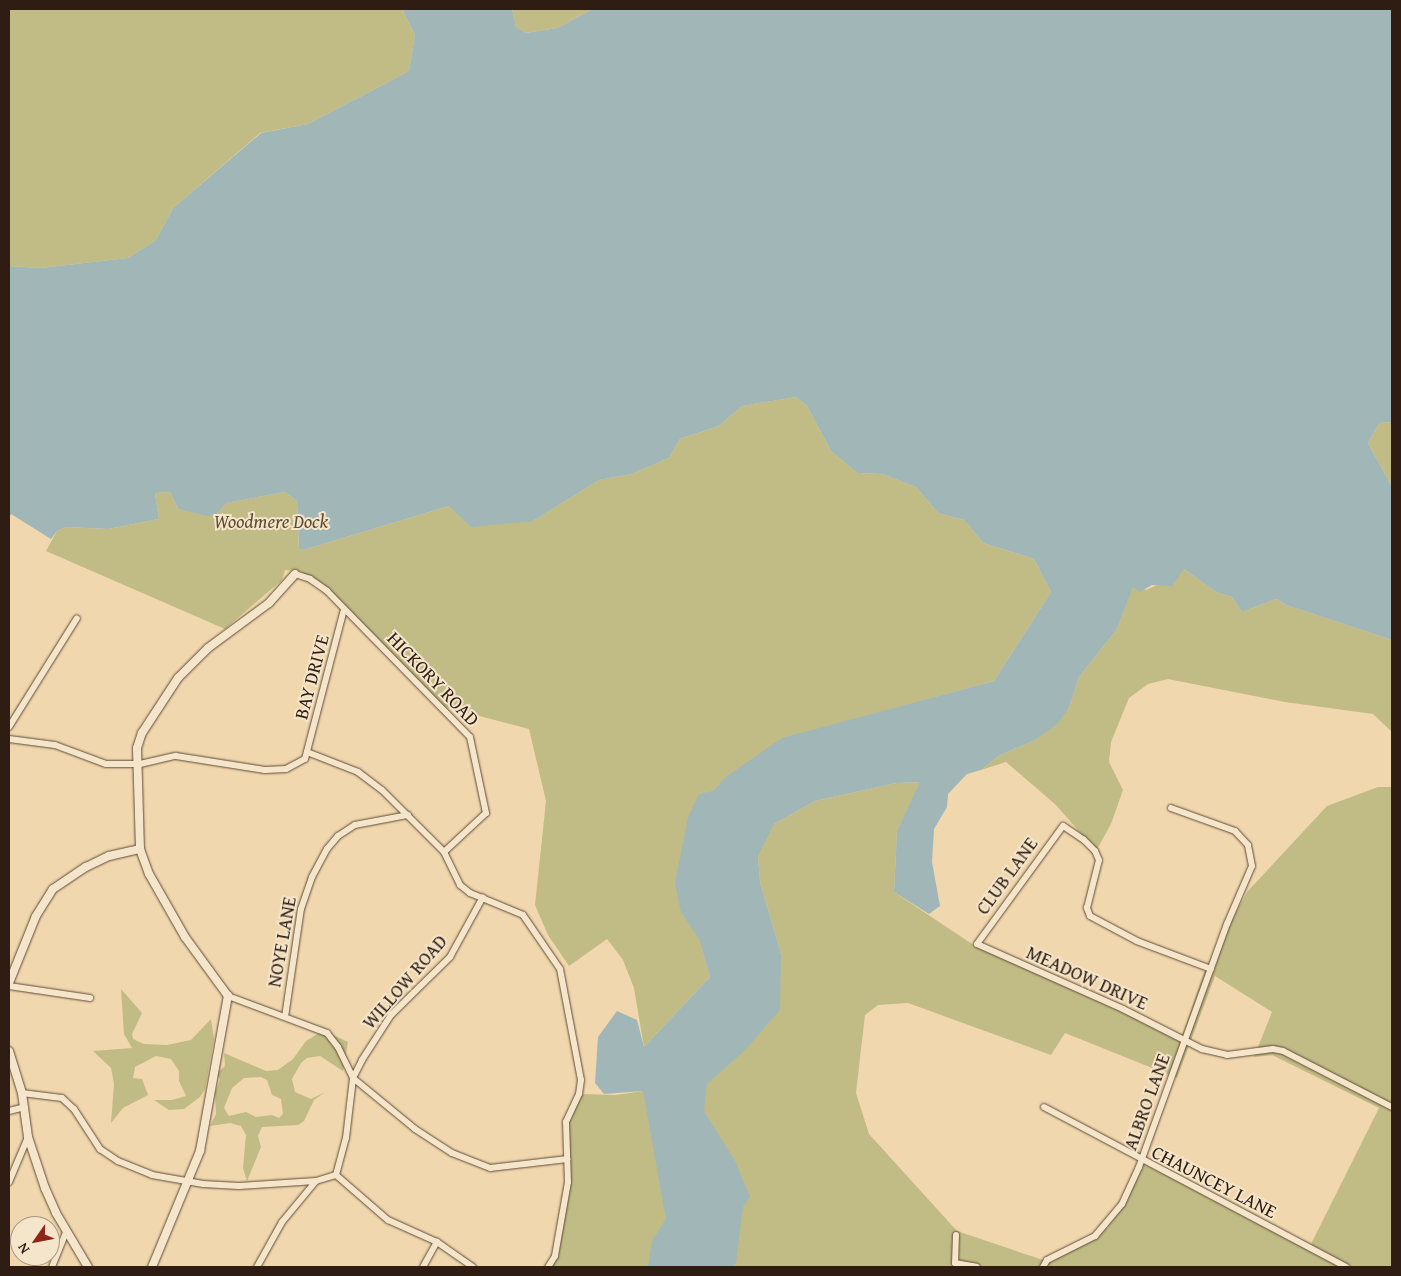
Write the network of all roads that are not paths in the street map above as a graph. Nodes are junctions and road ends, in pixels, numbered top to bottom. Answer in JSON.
{"nodes":[{"id":1,"x":295,"y":574,"type":"joint"},
{"id":2,"x":344,"y":609,"type":"junction"},
{"id":3,"x":76,"y":618,"type":"dead end"},
{"id":4,"x":9,"y":727,"type":"edge"},
{"id":5,"x":9,"y":739,"type":"edge"},
{"id":6,"x":307,"y":752,"type":"junction"},
{"id":7,"x":136,"y":764,"type":"junction"},
{"id":8,"x":1170,"y":808,"type":"dead end"},
{"id":9,"x":408,"y":815,"type":"junction"},
{"id":10,"x":140,"y":849,"type":"junction"},
{"id":11,"x":444,"y":852,"type":"junction"},
{"id":12,"x":483,"y":897,"type":"junction"},
{"id":13,"x":976,"y":944,"type":"joint"},
{"id":14,"x":1211,"y":969,"type":"junction"},
{"id":15,"x":9,"y":985,"type":"edge"},
{"id":16,"x":228,"y":996,"type":"junction"},
{"id":17,"x":90,"y":998,"type":"dead end"},
{"id":18,"x":285,"y":1017,"type":"junction"},
{"id":19,"x":1186,"y":1039,"type":"junction"},
{"id":20,"x":9,"y":1051,"type":"edge"},
{"id":21,"x":11,"y":1061,"type":"edge"},
{"id":22,"x":353,"y":1078,"type":"junction"},
{"id":23,"x":22,"y":1093,"type":"junction"},
{"id":24,"x":25,"y":1107,"type":"junction"},
{"id":25,"x":1044,"y":1107,"type":"dead end"},
{"id":26,"x":1392,"y":1107,"type":"edge"},
{"id":27,"x":9,"y":1111,"type":"edge"},
{"id":28,"x":28,"y":1138,"type":"junction"},
{"id":29,"x":567,"y":1159,"type":"junction"},
{"id":30,"x":1140,"y":1161,"type":"junction"},
{"id":31,"x":336,"y":1175,"type":"junction"},
{"id":32,"x":316,"y":1181,"type":"junction"},
{"id":33,"x":9,"y":1182,"type":"edge"},
{"id":34,"x":189,"y":1182,"type":"junction"},
{"id":35,"x":66,"y":1233,"type":"junction"},
{"id":36,"x":956,"y":1235,"type":"dead end"},
{"id":37,"x":437,"y":1242,"type":"junction"},
{"id":38,"x":955,"y":1265,"type":"edge"},
{"id":39,"x":52,"y":1267,"type":"edge"},
{"id":40,"x":88,"y":1267,"type":"edge"},
{"id":41,"x":152,"y":1267,"type":"edge"},
{"id":42,"x":256,"y":1267,"type":"edge"},
{"id":43,"x":424,"y":1267,"type":"edge"},
{"id":44,"x":473,"y":1267,"type":"edge"},
{"id":45,"x":548,"y":1267,"type":"edge"},
{"id":46,"x":977,"y":1267,"type":"edge"},
{"id":47,"x":1043,"y":1267,"type":"edge"},
{"id":48,"x":1346,"y":1267,"type":"edge"}],
"edges":[{"from":1,"to":2,"type":"street","name":"HICKORY ROAD"},
{"from":1,"to":7,"type":"street"},
{"from":2,"to":6,"type":"street","name":"BAY DRIVE"},
{"from":2,"to":11,"type":"street","name":"HICKORY ROAD"},
{"from":3,"to":4,"type":"street"},
{"from":5,"to":7,"type":"street"},
{"from":6,"to":7,"type":"street"},
{"from":6,"to":9,"type":"street"},
{"from":7,"to":10,"type":"street"},
{"from":8,"to":14,"type":"street","name":"ALBRO LANE"},
{"from":9,"to":11,"type":"street"},
{"from":9,"to":18,"type":"street","name":"NOYE LANE"},
{"from":10,"to":15,"type":"street"},
{"from":10,"to":16,"type":"street"},
{"from":11,"to":12,"type":"street"},
{"from":12,"to":22,"type":"street","name":"WILLOW ROAD"},
{"from":12,"to":29,"type":"street"},
{"from":13,"to":14,"type":"street","name":"CLUB LANE"},
{"from":13,"to":19,"type":"street","name":"MEADOW DRIVE"},
{"from":14,"to":19,"type":"street","name":"ALBRO LANE"},
{"from":15,"to":17,"type":"street"},
{"from":16,"to":18,"type":"street"},
{"from":16,"to":34,"type":"street"},
{"from":18,"to":22,"type":"street"},
{"from":19,"to":26,"type":"street","name":"MEADOW DRIVE"},
{"from":19,"to":30,"type":"street","name":"ALBRO LANE"},
{"from":20,"to":21,"type":"street"},
{"from":21,"to":23,"type":"street"},
{"from":22,"to":29,"type":"street"},
{"from":22,"to":31,"type":"street","name":"WILLOW ROAD"},
{"from":23,"to":24,"type":"street"},
{"from":23,"to":34,"type":"street"},
{"from":24,"to":27,"type":"street"},
{"from":24,"to":28,"type":"street"},
{"from":25,"to":30,"type":"street","name":"CHAUNCEY LANE"},
{"from":28,"to":33,"type":"street"},
{"from":28,"to":35,"type":"street"},
{"from":29,"to":45,"type":"street"},
{"from":30,"to":47,"type":"street","name":"ALBRO LANE"},
{"from":30,"to":48,"type":"street","name":"CHAUNCEY LANE"},
{"from":31,"to":32,"type":"street"},
{"from":31,"to":37,"type":"street"},
{"from":32,"to":34,"type":"street"},
{"from":32,"to":42,"type":"street"},
{"from":34,"to":41,"type":"street"},
{"from":35,"to":39,"type":"street"},
{"from":35,"to":40,"type":"street"},
{"from":36,"to":38,"type":"street"},
{"from":37,"to":43,"type":"street"},
{"from":37,"to":44,"type":"street"},
{"from":38,"to":46,"type":"street"}]}
